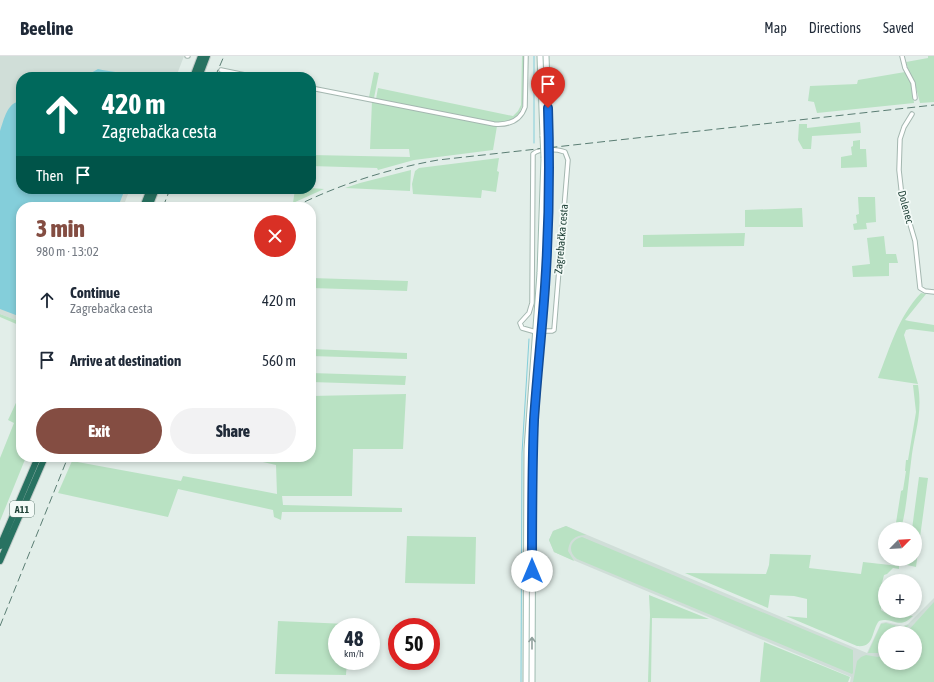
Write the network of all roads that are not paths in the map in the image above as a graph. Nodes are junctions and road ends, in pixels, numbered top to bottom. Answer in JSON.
{"nodes":[{"id":1,"x":201,"y":56,"type":"edge"},
{"id":2,"x":207,"y":56,"type":"edge"},
{"id":3,"x":526,"y":56,"type":"edge"},
{"id":4,"x":540,"y":56,"type":"edge"},
{"id":5,"x":546,"y":56,"type":"edge"},
{"id":6,"x":902,"y":56,"type":"edge"},
{"id":7,"x":221,"y":70,"type":"dead end"},
{"id":8,"x":195,"y":72,"type":"edge"},
{"id":9,"x":201,"y":72,"type":"edge"},
{"id":10,"x":230,"y":72,"type":"edge"},
{"id":11,"x":316,"y":89,"type":"edge"},
{"id":12,"x":915,"y":98,"type":"dead end"},
{"id":13,"x":912,"y":114,"type":"dead end"},
{"id":14,"x":546,"y":136,"type":"junction"},
{"id":15,"x":934,"y":292,"type":"edge"},
{"id":16,"x":539,"y":331,"type":"junction"},
{"id":17,"x":36,"y":462,"type":"edge"},
{"id":18,"x":43,"y":462,"type":"edge"},
{"id":19,"x":0,"y":546,"type":"edge"},
{"id":20,"x":0,"y":561,"type":"edge"},
{"id":21,"x":526,"y":682,"type":"edge"},
{"id":22,"x":532,"y":682,"type":"edge"}],
"edges":[{"from":1,"to":8,"type":"highway"},
{"from":2,"to":9,"type":"highway"},
{"from":3,"to":11,"type":"street"},
{"from":4,"to":14,"type":"main road","name":"Zagrebačka cesta"},
{"from":5,"to":14,"type":"main road","name":"Zagrebačka cesta"},
{"from":6,"to":12,"type":"street"},
{"from":7,"to":10,"type":"street"},
{"from":13,"to":15,"type":"street","name":"Dolenec"},
{"from":14,"to":16,"type":"main road","name":"Zagrebačka cesta","bridge":true},
{"from":16,"to":16,"type":"street","name":"Zagrebačka cesta"},
{"from":16,"to":21,"type":"main road","name":"Zagrebačka cesta"},
{"from":22,"to":16,"type":"main road","name":"Zagrebačka cesta","one_way":true},
{"from":17,"to":19,"type":"highway","number":"A11"},
{"from":18,"to":20,"type":"highway","number":"A11"}]}
